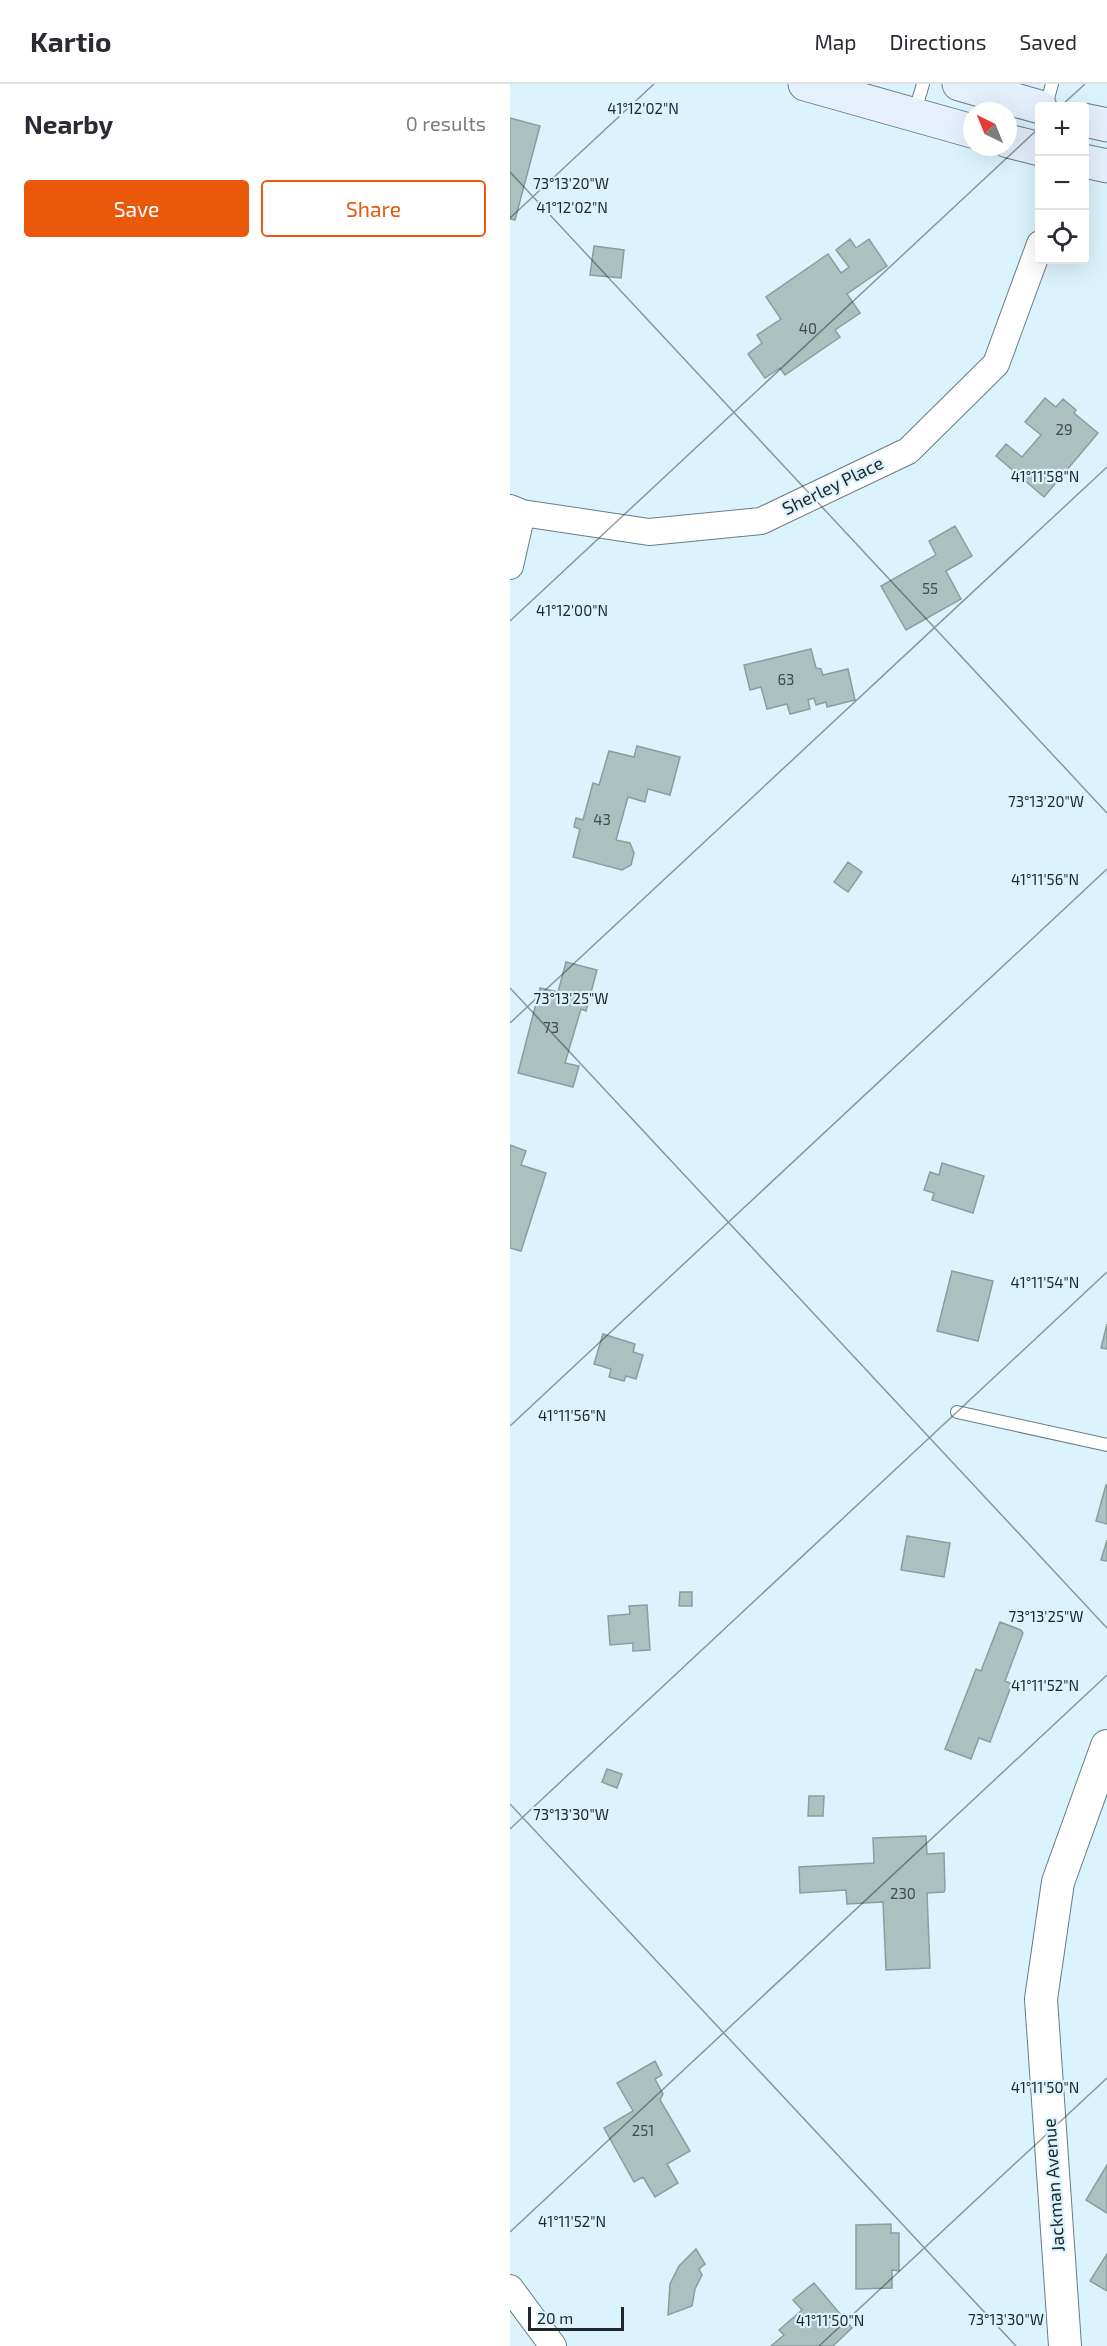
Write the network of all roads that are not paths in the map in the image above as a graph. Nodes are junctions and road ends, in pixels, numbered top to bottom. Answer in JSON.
{"nodes":[{"id":1,"x":805,"y":84,"type":"edge"},
{"id":2,"x":959,"y":84,"type":"edge"},
{"id":3,"x":1052,"y":84,"type":"edge"},
{"id":4,"x":919,"y":99,"type":"edge"},
{"id":5,"x":1047,"y":102,"type":"edge"},
{"id":6,"x":1089,"y":121,"type":"edge"},
{"id":7,"x":963,"y":125,"type":"edge"},
{"id":8,"x":1107,"y":125,"type":"edge"},
{"id":9,"x":1031,"y":137,"type":"edge"},
{"id":10,"x":1089,"y":162,"type":"edge"},
{"id":11,"x":1107,"y":166,"type":"edge"},
{"id":12,"x":1035,"y":258,"type":"edge"},
{"id":13,"x":516,"y":511,"type":"edge"},
{"id":14,"x":510,"y":566,"type":"edge"},
{"id":15,"x":957,"y":1412,"type":"dead end"},
{"id":16,"x":1107,"y":1445,"type":"edge"},
{"id":17,"x":1107,"y":1746,"type":"edge"},
{"id":18,"x":510,"y":2288,"type":"edge"},
{"id":19,"x":553,"y":2346,"type":"edge"},
{"id":20,"x":1065,"y":2346,"type":"edge"}],
"edges":[{"from":1,"to":4,"type":"main road"},
{"from":2,"to":9,"type":"main road"},
{"from":3,"to":5,"type":"lane"},
{"from":4,"to":7,"type":"main road"},
{"from":6,"to":8,"type":"main road"},
{"from":10,"to":11,"type":"main road"},
{"from":12,"to":13,"type":"street","name":"Sherley Place"},
{"from":13,"to":14,"type":"street"},
{"from":15,"to":16,"type":"lane"},
{"from":17,"to":20,"type":"street","name":"Jackman Avenue"},
{"from":18,"to":19,"type":"street"}]}
